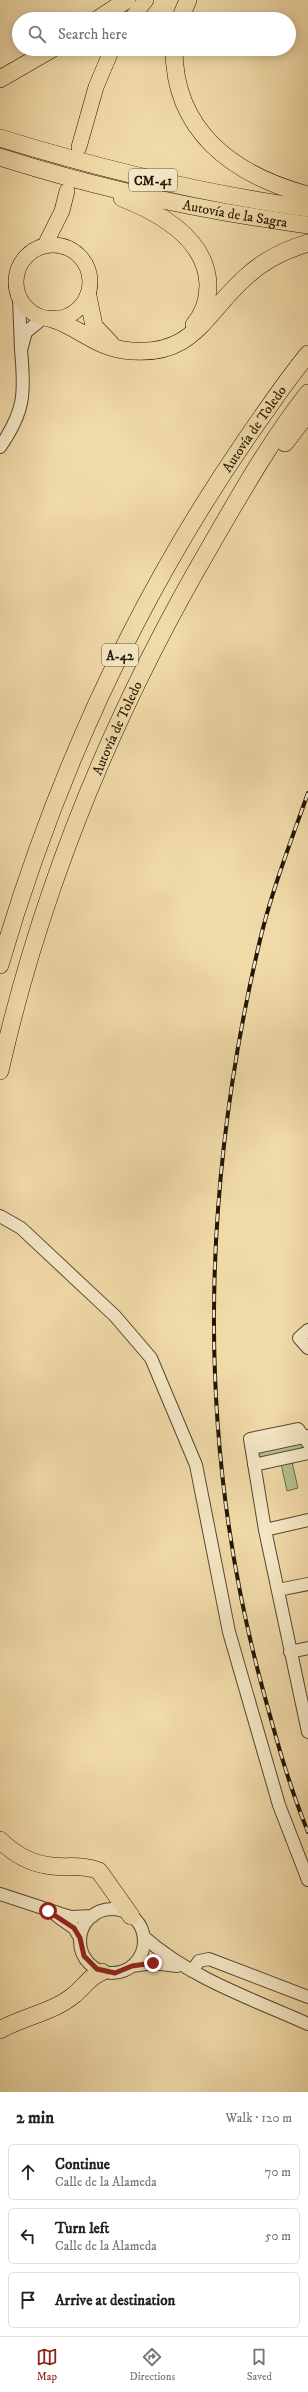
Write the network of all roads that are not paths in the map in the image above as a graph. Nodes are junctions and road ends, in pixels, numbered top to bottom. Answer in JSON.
{"nodes":[{"id":1,"x":128,"y":0,"type":"edge"},
{"id":2,"x":146,"y":0,"type":"edge"},
{"id":3,"x":188,"y":0,"type":"edge"},
{"id":4,"x":109,"y":12,"type":"edge"},
{"id":5,"x":137,"y":12,"type":"edge"},
{"id":6,"x":183,"y":12,"type":"edge"},
{"id":7,"x":40,"y":56,"type":"edge"},
{"id":8,"x":109,"y":56,"type":"edge"},
{"id":9,"x":174,"y":56,"type":"edge"},
{"id":10,"x":0,"y":79,"type":"edge"},
{"id":11,"x":0,"y":138,"type":"edge"},
{"id":12,"x":79,"y":147,"type":"dead end"},
{"id":13,"x":0,"y":157,"type":"edge"},
{"id":14,"x":102,"y":185,"type":"junction"},
{"id":15,"x":67,"y":191,"type":"dead end"},
{"id":16,"x":308,"y":196,"type":"edge"},
{"id":17,"x":308,"y":208,"type":"edge"},
{"id":18,"x":62,"y":211,"type":"junction"},
{"id":19,"x":308,"y":225,"type":"edge"},
{"id":20,"x":308,"y":243,"type":"edge"},
{"id":21,"x":44,"y":245,"type":"junction"},
{"id":22,"x":71,"y":249,"type":"junction"},
{"id":23,"x":88,"y":296,"type":"junction"},
{"id":24,"x":19,"y":298,"type":"junction"},
{"id":25,"x":48,"y":318,"type":"junction"},
{"id":26,"x":179,"y":341,"type":"junction"},
{"id":27,"x":308,"y":343,"type":"edge"},
{"id":28,"x":118,"y":349,"type":"junction"},
{"id":29,"x":21,"y":350,"type":"junction"},
{"id":30,"x":308,"y":354,"type":"edge"},
{"id":31,"x":293,"y":372,"type":"junction"},
{"id":32,"x":308,"y":393,"type":"edge"},
{"id":33,"x":308,"y":413,"type":"edge"},
{"id":34,"x":2,"y":443,"type":"edge"},
{"id":35,"x":238,"y":498,"type":"junction"},
{"id":36,"x":0,"y":965,"type":"edge"},
{"id":37,"x":0,"y":1071,"type":"edge"},
{"id":38,"x":2,"y":1217,"type":"edge"},
{"id":39,"x":304,"y":1334,"type":"edge"},
{"id":40,"x":308,"y":1348,"type":"edge"},
{"id":41,"x":304,"y":1436,"type":"edge"},
{"id":42,"x":308,"y":1453,"type":"edge"},
{"id":43,"x":254,"y":1465,"type":"junction"},
{"id":44,"x":308,"y":1520,"type":"edge"},
{"id":45,"x":265,"y":1530,"type":"junction"},
{"id":46,"x":308,"y":1584,"type":"edge"},
{"id":47,"x":278,"y":1590,"type":"junction"},
{"id":48,"x":308,"y":1648,"type":"edge"},
{"id":49,"x":290,"y":1652,"type":"junction"},
{"id":50,"x":306,"y":1710,"type":"edge"},
{"id":51,"x":308,"y":1732,"type":"edge"},
{"id":52,"x":0,"y":1840,"type":"edge"},
{"id":53,"x":308,"y":1880,"type":"edge"},
{"id":54,"x":0,"y":1894,"type":"edge"},
{"id":55,"x":48,"y":1911,"type":"junction"},
{"id":56,"x":93,"y":1916,"type":"junction"},
{"id":57,"x":131,"y":1916,"type":"junction"},
{"id":58,"x":144,"y":1937,"type":"junction"},
{"id":59,"x":80,"y":1938,"type":"junction"},
{"id":60,"x":132,"y":1966,"type":"junction"},
{"id":61,"x":190,"y":1970,"type":"junction"},
{"id":62,"x":102,"y":1972,"type":"junction"},
{"id":63,"x":308,"y":1997,"type":"edge"},
{"id":64,"x":308,"y":2024,"type":"edge"},
{"id":65,"x":0,"y":2030,"type":"edge"}],
"edges":[{"from":1,"to":4,"type":"highway"},
{"from":2,"to":5,"type":"main road"},
{"from":3,"to":6,"type":"highway"},
{"from":7,"to":10,"type":"highway"},
{"from":8,"to":12,"type":"main road"},
{"from":9,"to":16,"type":"highway"},
{"from":11,"to":17,"type":"highway","name":"Autovía de la Sagra","number":"CM-41"},
{"from":13,"to":14,"type":"highway","name":"Autovía de la Sagra","number":"CM-41"},
{"from":14,"to":19,"type":"highway","name":"Autovía de la Sagra","number":"CM-41"},
{"from":14,"to":26,"type":"highway"},
{"from":15,"to":18,"type":"main road"},
{"from":18,"to":21,"type":"main road"},
{"from":18,"to":22,"type":"main road"},
{"from":20,"to":26,"type":"highway"},
{"from":21,"to":22,"type":"main road"},
{"from":21,"to":24,"type":"main road"},
{"from":22,"to":23,"type":"main road"},
{"from":23,"to":25,"type":"main road"},
{"from":23,"to":28,"type":"highway"},
{"from":24,"to":25,"type":"main road"},
{"from":24,"to":29,"type":"street"},
{"from":25,"to":28,"type":"highway"},
{"from":25,"to":29,"type":"street"},
{"from":26,"to":28,"type":"highway"},
{"from":27,"to":31,"type":"highway"},
{"from":29,"to":34,"type":"street"},
{"from":30,"to":31,"type":"highway","name":"Autovía de Toledo","number":"A-42"},
{"from":31,"to":36,"type":"highway","name":"Autovía de Toledo","number":"A-42"},
{"from":32,"to":35,"type":"highway","name":"Autovía de Toledo","number":"A-42"},
{"from":33,"to":35,"type":"highway"},
{"from":35,"to":37,"type":"highway","name":"Autovía de Toledo","number":"A-42"},
{"from":38,"to":53,"type":"street"},
{"from":39,"to":40,"type":"street"},
{"from":41,"to":43,"type":"street"},
{"from":42,"to":43,"type":"street"},
{"from":43,"to":45,"type":"street"},
{"from":44,"to":45,"type":"street"},
{"from":45,"to":47,"type":"street"},
{"from":46,"to":47,"type":"street"},
{"from":47,"to":49,"type":"street"},
{"from":48,"to":49,"type":"street"},
{"from":49,"to":50,"type":"street"},
{"from":50,"to":51,"type":"street"},
{"from":52,"to":57,"type":"highway"},
{"from":54,"to":55,"type":"street"},
{"from":55,"to":56,"type":"street"},
{"from":55,"to":59,"type":"street"},
{"from":56,"to":57,"type":"street"},
{"from":56,"to":59,"type":"street"},
{"from":57,"to":58,"type":"street"},
{"from":58,"to":60,"type":"street"},
{"from":58,"to":61,"type":"street"},
{"from":59,"to":62,"type":"street"},
{"from":60,"to":61,"type":"street"},
{"from":60,"to":62,"type":"street"},
{"from":61,"to":63,"type":"street"},
{"from":61,"to":64,"type":"street"},
{"from":62,"to":65,"type":"highway"}]}
